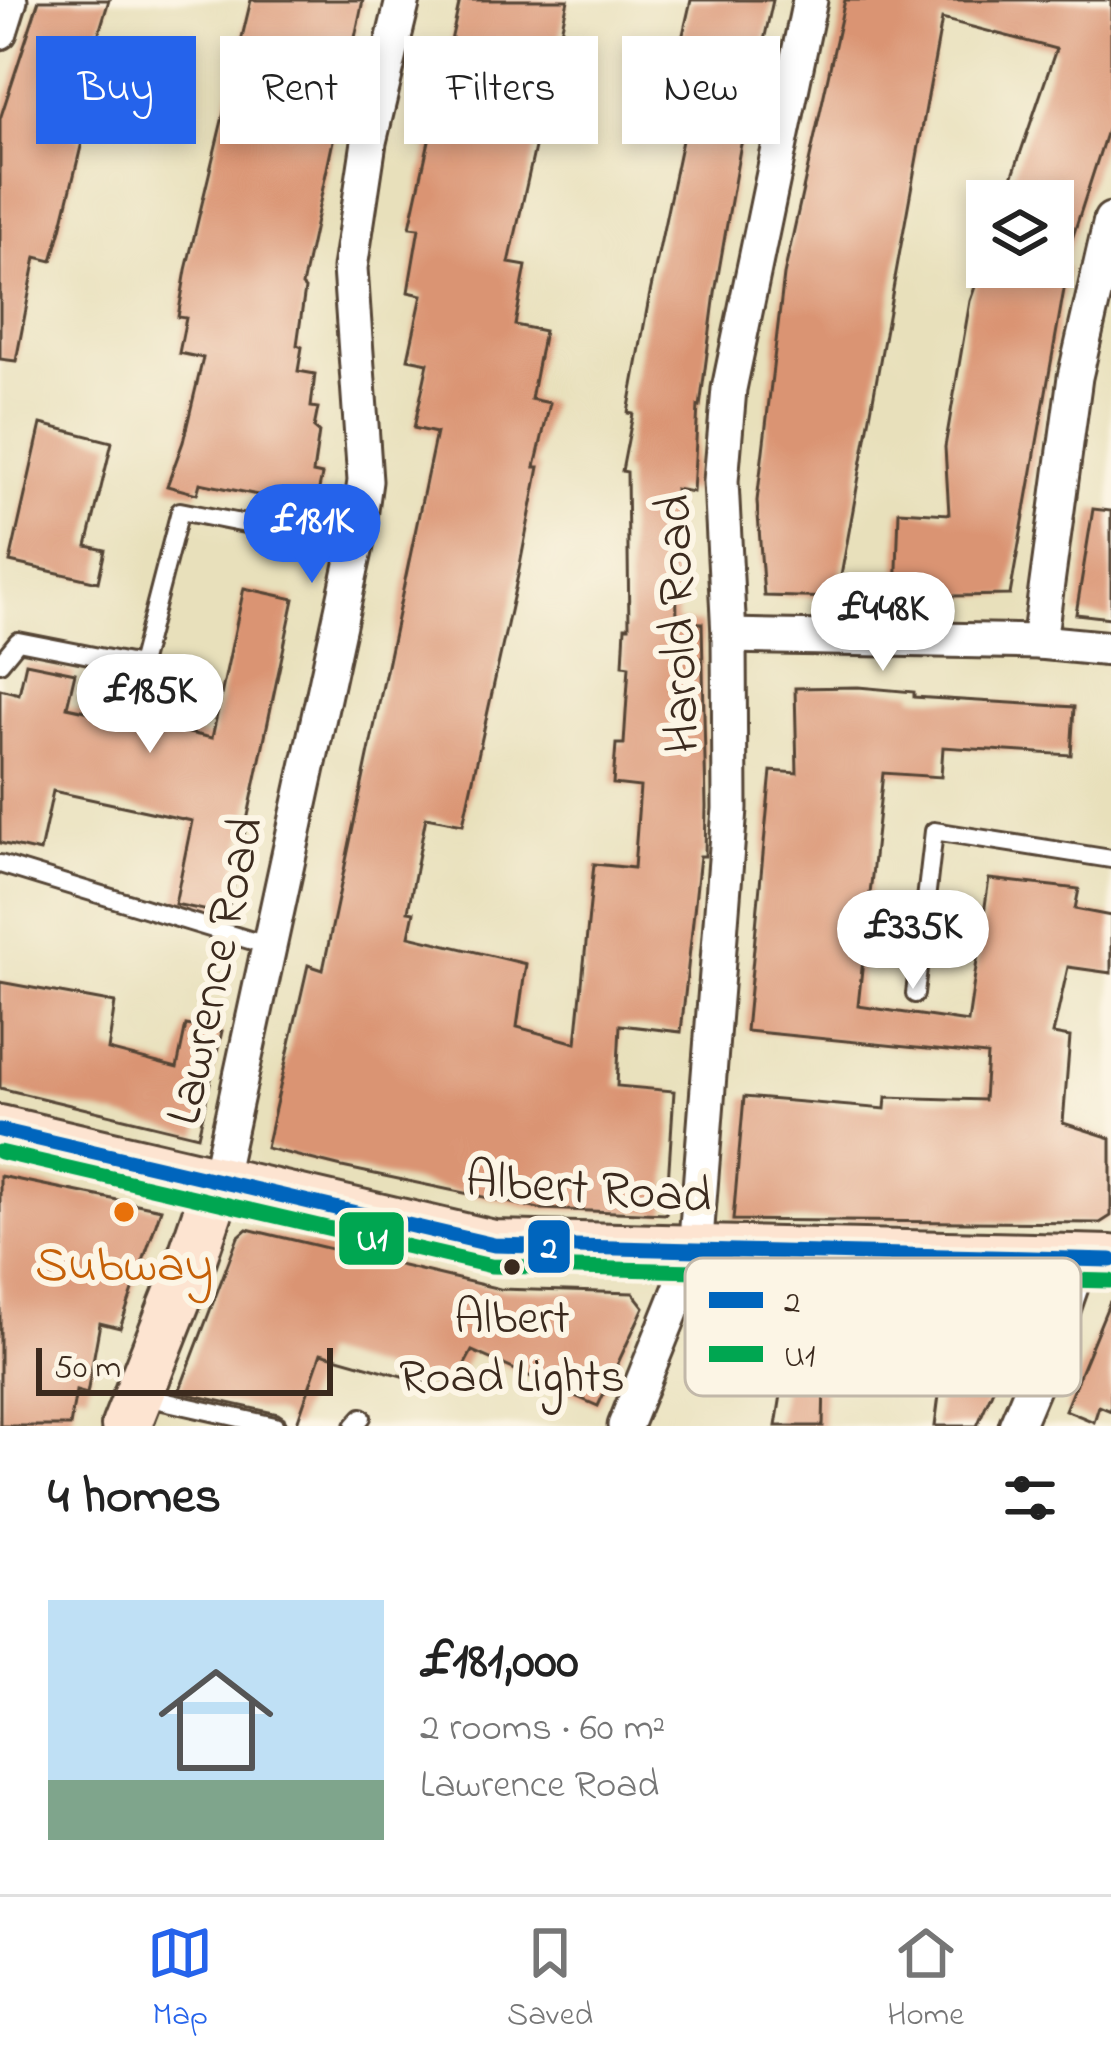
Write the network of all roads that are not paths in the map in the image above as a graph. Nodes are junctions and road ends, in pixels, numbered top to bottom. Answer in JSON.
{"nodes":[{"id":1,"x":10,"y":0,"type":"edge"},
{"id":2,"x":403,"y":0,"type":"edge"},
{"id":3,"x":810,"y":0,"type":"edge"},
{"id":4,"x":0,"y":32,"type":"edge"},
{"id":5,"x":1111,"y":220,"type":"edge"},
{"id":6,"x":356,"y":546,"type":"junction"},
{"id":7,"x":729,"y":636,"type":"junction"},
{"id":8,"x":1039,"y":642,"type":"junction"},
{"id":9,"x":1111,"y":649,"type":"edge"},
{"id":10,"x":0,"y":663,"type":"edge"},
{"id":11,"x":1111,"y":859,"type":"edge"},
{"id":12,"x":0,"y":864,"type":"edge"},
{"id":13,"x":269,"y":946,"type":"junction"},
{"id":14,"x":916,"y":994,"type":"dead end"},
{"id":15,"x":0,"y":1130,"type":"edge"},
{"id":16,"x":218,"y":1182,"type":"junction"},
{"id":17,"x":695,"y":1252,"type":"junction"},
{"id":18,"x":693,"y":1258,"type":"edge"},
{"id":19,"x":1039,"y":1258,"type":"edge"},
{"id":20,"x":1096,"y":1259,"type":"edge"},
{"id":21,"x":685,"y":1277,"type":"edge"},
{"id":22,"x":1081,"y":1287,"type":"edge"},
{"id":23,"x":1029,"y":1396,"type":"edge"},
{"id":24,"x":132,"y":1411,"type":"edge"},
{"id":25,"x":274,"y":1426,"type":"edge"},
{"id":26,"x":625,"y":1426,"type":"edge"},
{"id":27,"x":1016,"y":1426,"type":"edge"}],
"edges":[{"from":1,"to":4,"type":"street"},
{"from":2,"to":6,"type":"street","name":"Lawrence Road"},
{"from":3,"to":7,"type":"street","name":"Harold Road"},
{"from":5,"to":8,"type":"street"},
{"from":6,"to":10,"type":"lane"},
{"from":6,"to":13,"type":"street","name":"Lawrence Road"},
{"from":7,"to":8,"type":"street"},
{"from":7,"to":17,"type":"street","name":"Harold Road"},
{"from":8,"to":9,"type":"street"},
{"from":11,"to":14,"type":"lane"},
{"from":12,"to":13,"type":"lane"},
{"from":13,"to":16,"type":"street","name":"Lawrence Road"},
{"from":15,"to":16,"type":"main road","name":"Albert Road"},
{"from":16,"to":17,"type":"main road","name":"Albert Road"},
{"from":16,"to":24,"type":"main road"},
{"from":17,"to":18,"type":"street","name":"Harold Road"},
{"from":17,"to":19,"type":"main road","name":"Albert Road"},
{"from":20,"to":22,"type":"street"},
{"from":21,"to":26,"type":"street","name":"Harold Road"},
{"from":23,"to":27,"type":"street"},
{"from":24,"to":25,"type":"lane"}]}
